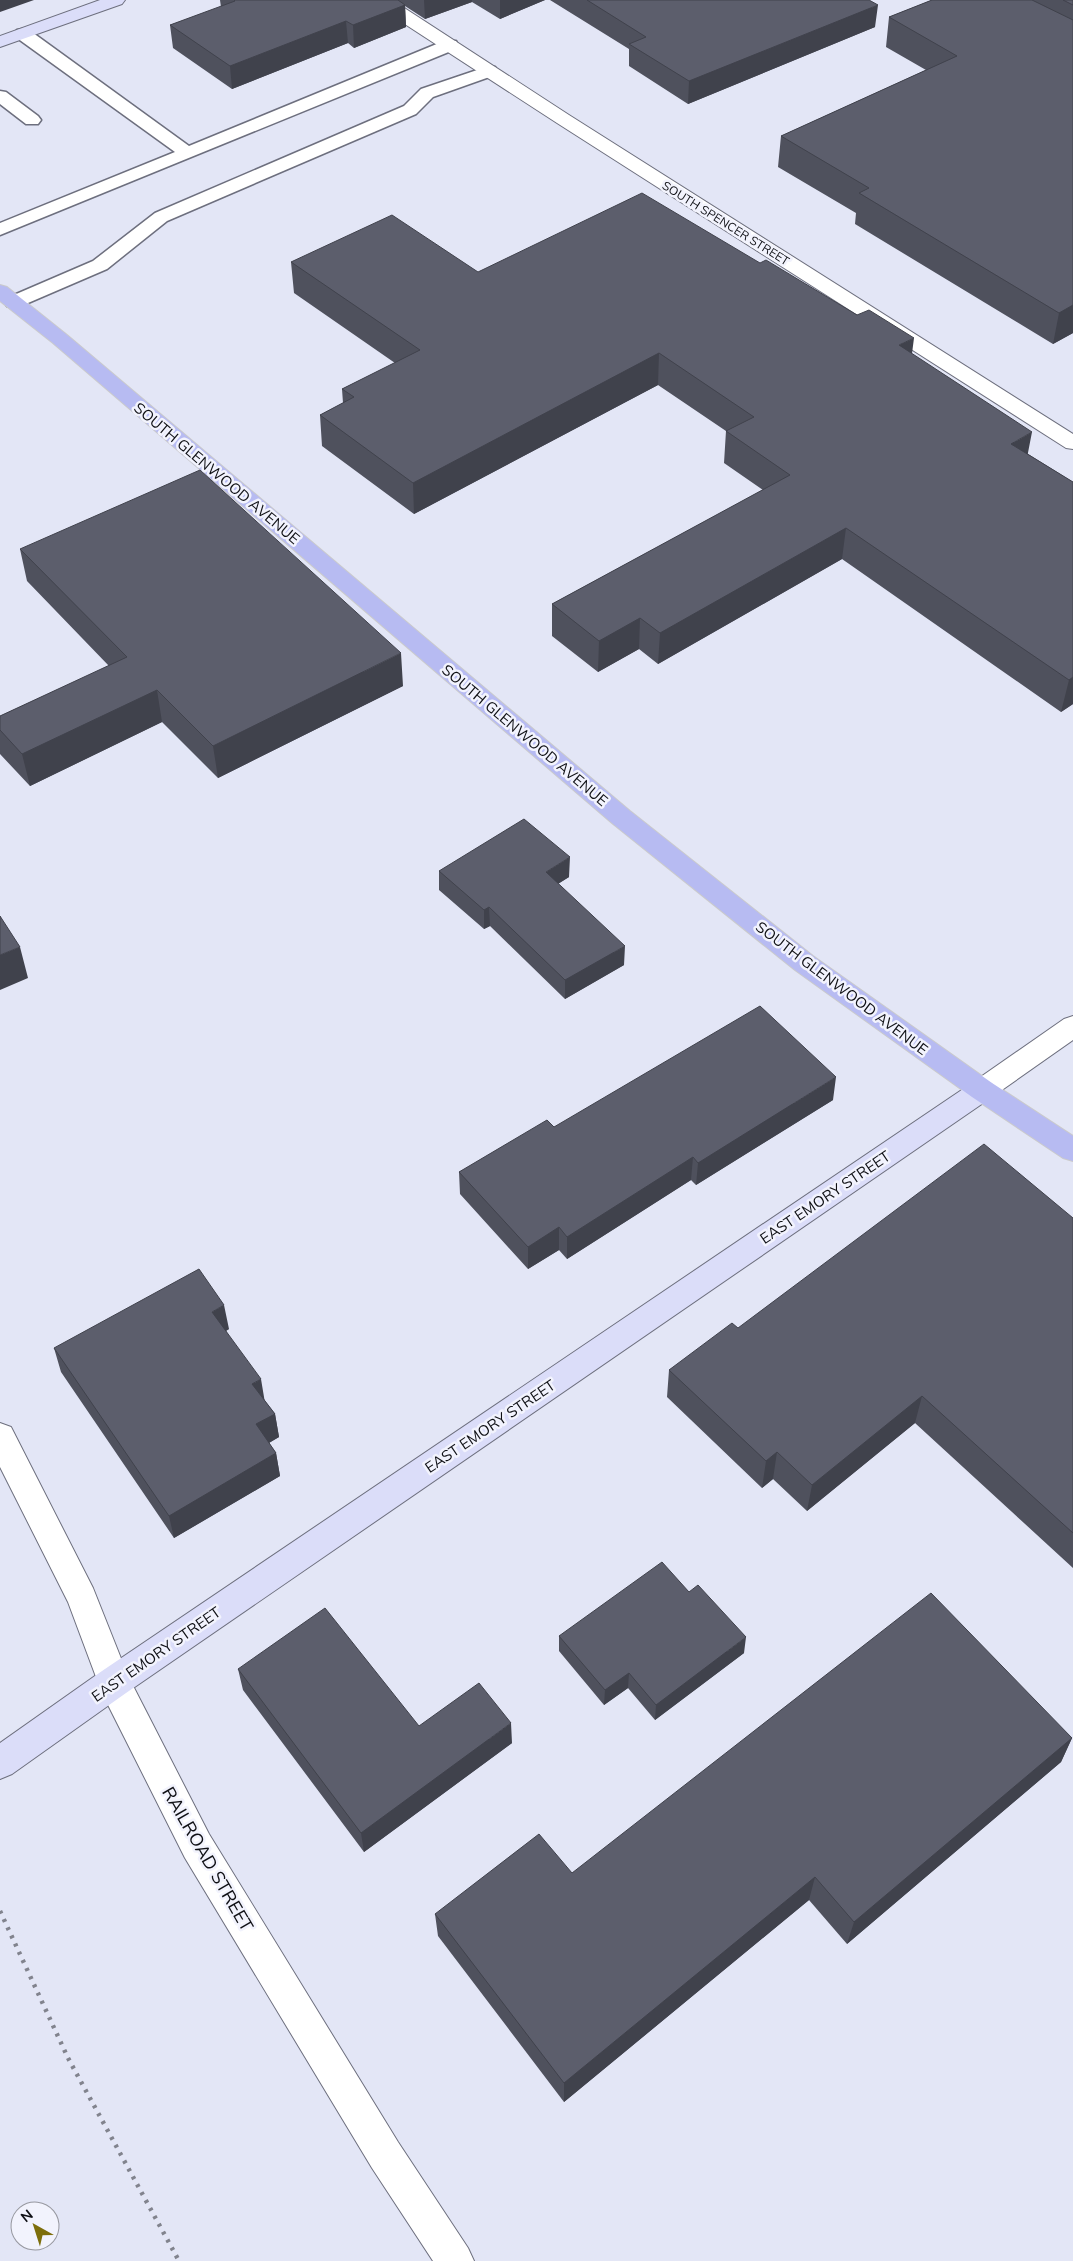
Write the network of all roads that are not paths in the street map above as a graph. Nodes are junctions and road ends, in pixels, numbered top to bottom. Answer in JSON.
{"nodes":[{"id":1,"x":116,"y":0,"type":"edge"},
{"id":2,"x":380,"y":0,"type":"edge"},
{"id":3,"x":23,"y":34,"type":"junction"},
{"id":4,"x":0,"y":42,"type":"edge"},
{"id":5,"x":450,"y":45,"type":"junction"},
{"id":6,"x":489,"y":71,"type":"junction"},
{"id":7,"x":0,"y":96,"type":"edge"},
{"id":8,"x":32,"y":120,"type":"dead end"},
{"id":9,"x":188,"y":153,"type":"junction"},
{"id":10,"x":0,"y":230,"type":"edge"},
{"id":11,"x":7,"y":296,"type":"edge"},
{"id":12,"x":1073,"y":443,"type":"edge"},
{"id":13,"x":1073,"y":1026,"type":"edge"},
{"id":14,"x":982,"y":1090,"type":"junction"},
{"id":15,"x":1073,"y":1150,"type":"edge"},
{"id":16,"x":0,"y":1436,"type":"edge"},
{"id":17,"x":114,"y":1682,"type":"junction"},
{"id":18,"x":0,"y":1763,"type":"edge"},
{"id":19,"x":455,"y":2261,"type":"edge"}],
"edges":[{"from":1,"to":3,"type":"street"},
{"from":2,"to":5,"type":"street","name":"SOUTH SPENCER STREET"},
{"from":3,"to":4,"type":"street"},
{"from":3,"to":9,"type":"lane"},
{"from":5,"to":6,"type":"street","name":"SOUTH SPENCER STREET"},
{"from":5,"to":9,"type":"lane"},
{"from":6,"to":11,"type":"lane"},
{"from":6,"to":12,"type":"street","name":"SOUTH SPENCER STREET"},
{"from":7,"to":8,"type":"lane"},
{"from":9,"to":10,"type":"lane"},
{"from":11,"to":14,"type":"main road","name":"SOUTH GLENWOOD AVENUE"},
{"from":13,"to":14,"type":"street"},
{"from":14,"to":15,"type":"main road","name":"SOUTH GLENWOOD AVENUE"},
{"from":14,"to":17,"type":"street","name":"EAST EMORY STREET"},
{"from":16,"to":17,"type":"street","name":"RAILROAD STREET"},
{"from":17,"to":18,"type":"street","name":"EAST EMORY STREET"},
{"from":17,"to":19,"type":"street","name":"RAILROAD STREET"}]}
